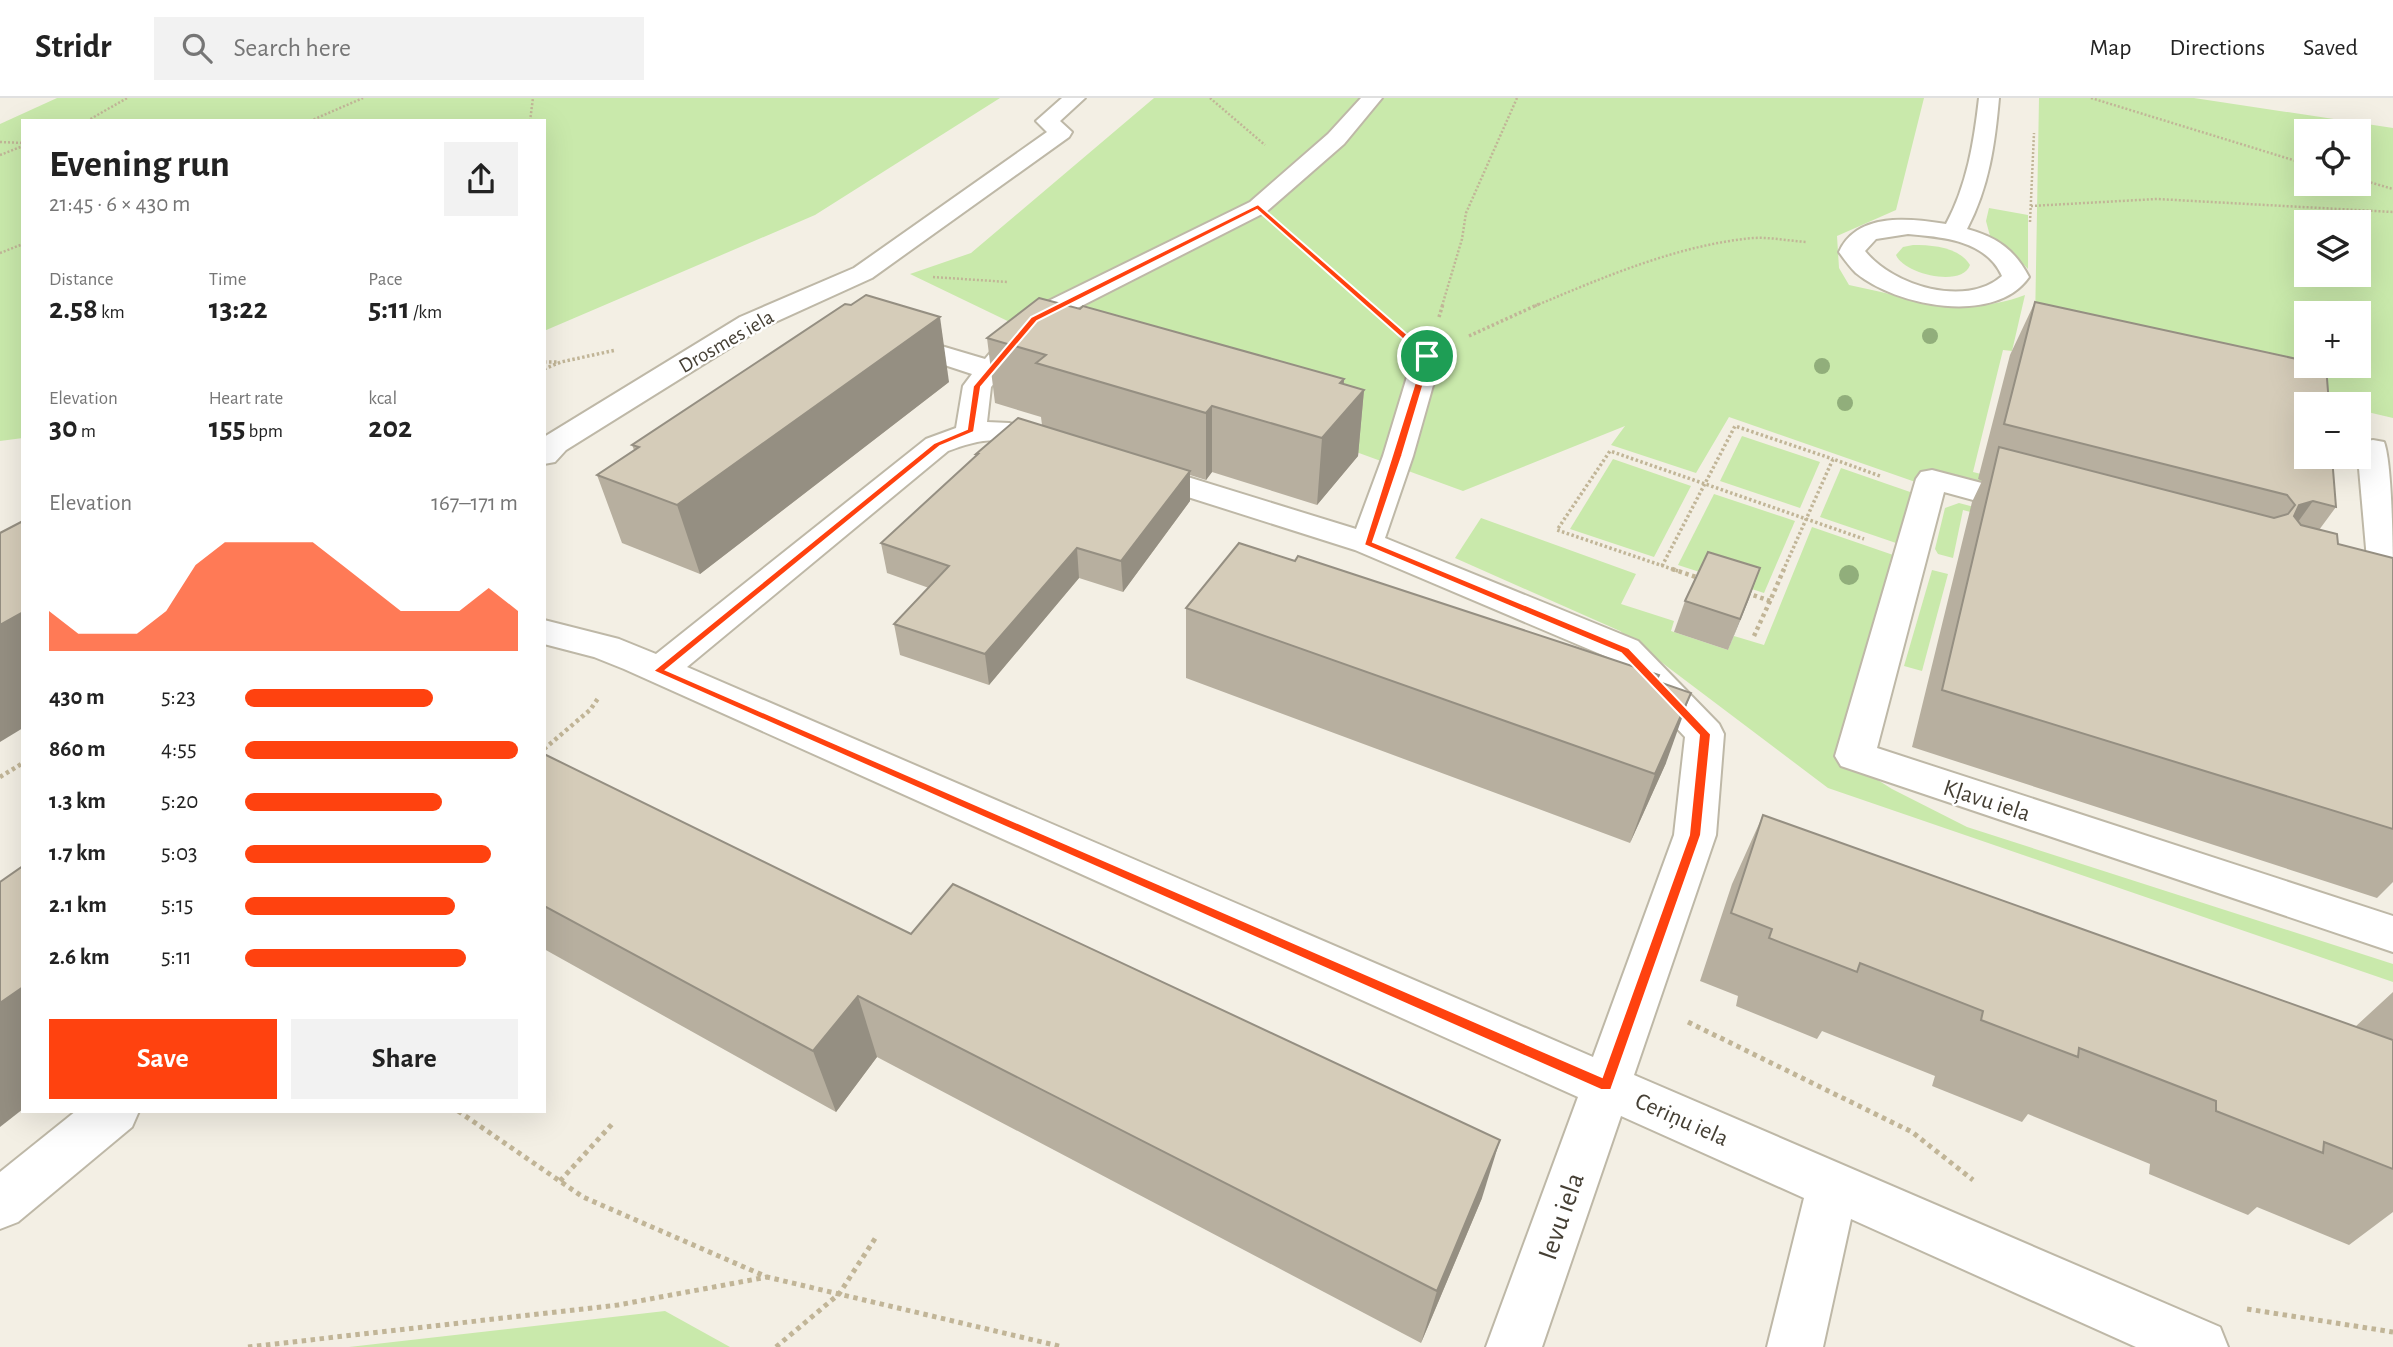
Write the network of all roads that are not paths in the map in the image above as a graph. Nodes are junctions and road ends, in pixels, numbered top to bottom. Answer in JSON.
{"nodes":[{"id":1,"x":1075,"y":98,"type":"edge"},
{"id":2,"x":1372,"y":98,"type":"edge"},
{"id":3,"x":1989,"y":98,"type":"edge"},
{"id":4,"x":1953,"y":233,"type":"junction"},
{"id":5,"x":921,"y":348,"type":"edge"},
{"id":6,"x":1427,"y":356,"type":"road end"},
{"id":7,"x":990,"y":370,"type":"junction"},
{"id":8,"x":971,"y":430,"type":"junction"},
{"id":9,"x":2373,"y":449,"type":"dead end"},
{"id":10,"x":546,"y":453,"type":"edge"},
{"id":11,"x":2057,"y":513,"type":"edge"},
{"id":12,"x":1367,"y":543,"type":"junction"},
{"id":13,"x":2382,"y":596,"type":"edge"},
{"id":14,"x":546,"y":633,"type":"edge"},
{"id":15,"x":648,"y":666,"type":"junction"},
{"id":16,"x":2393,"y":934,"type":"edge"},
{"id":17,"x":1606,"y":1085,"type":"junction"},
{"id":18,"x":112,"y":1113,"type":"edge"},
{"id":19,"x":1833,"y":1185,"type":"junction"},
{"id":20,"x":0,"y":1204,"type":"edge"},
{"id":21,"x":1514,"y":1347,"type":"edge"},
{"id":22,"x":1795,"y":1347,"type":"edge"},
{"id":23,"x":2200,"y":1347,"type":"edge"}],
"edges":[{"from":1,"to":10,"type":"street","name":"Drosmes iela"},
{"from":2,"to":7,"type":"street"},
{"from":3,"to":4,"type":"street"},
{"from":4,"to":4,"type":"street"},
{"from":5,"to":7,"type":"street"},
{"from":6,"to":12,"type":"street"},
{"from":7,"to":8,"type":"street"},
{"from":8,"to":12,"type":"street","name":"Ievu iela"},
{"from":8,"to":15,"type":"street"},
{"from":9,"to":13,"type":"street"},
{"from":11,"to":16,"type":"street","name":"Kļavu iela"},
{"from":12,"to":17,"type":"street","name":"Ievu iela"},
{"from":14,"to":15,"type":"street","name":"Ceriņu iela"},
{"from":15,"to":17,"type":"street","name":"Ceriņu iela"},
{"from":17,"to":19,"type":"street","name":"Ceriņu iela"},
{"from":17,"to":21,"type":"street","name":"Ievu iela"},
{"from":18,"to":20,"type":"street"},
{"from":19,"to":22,"type":"street"},
{"from":19,"to":23,"type":"street","name":"Ceriņu iela"}]}
